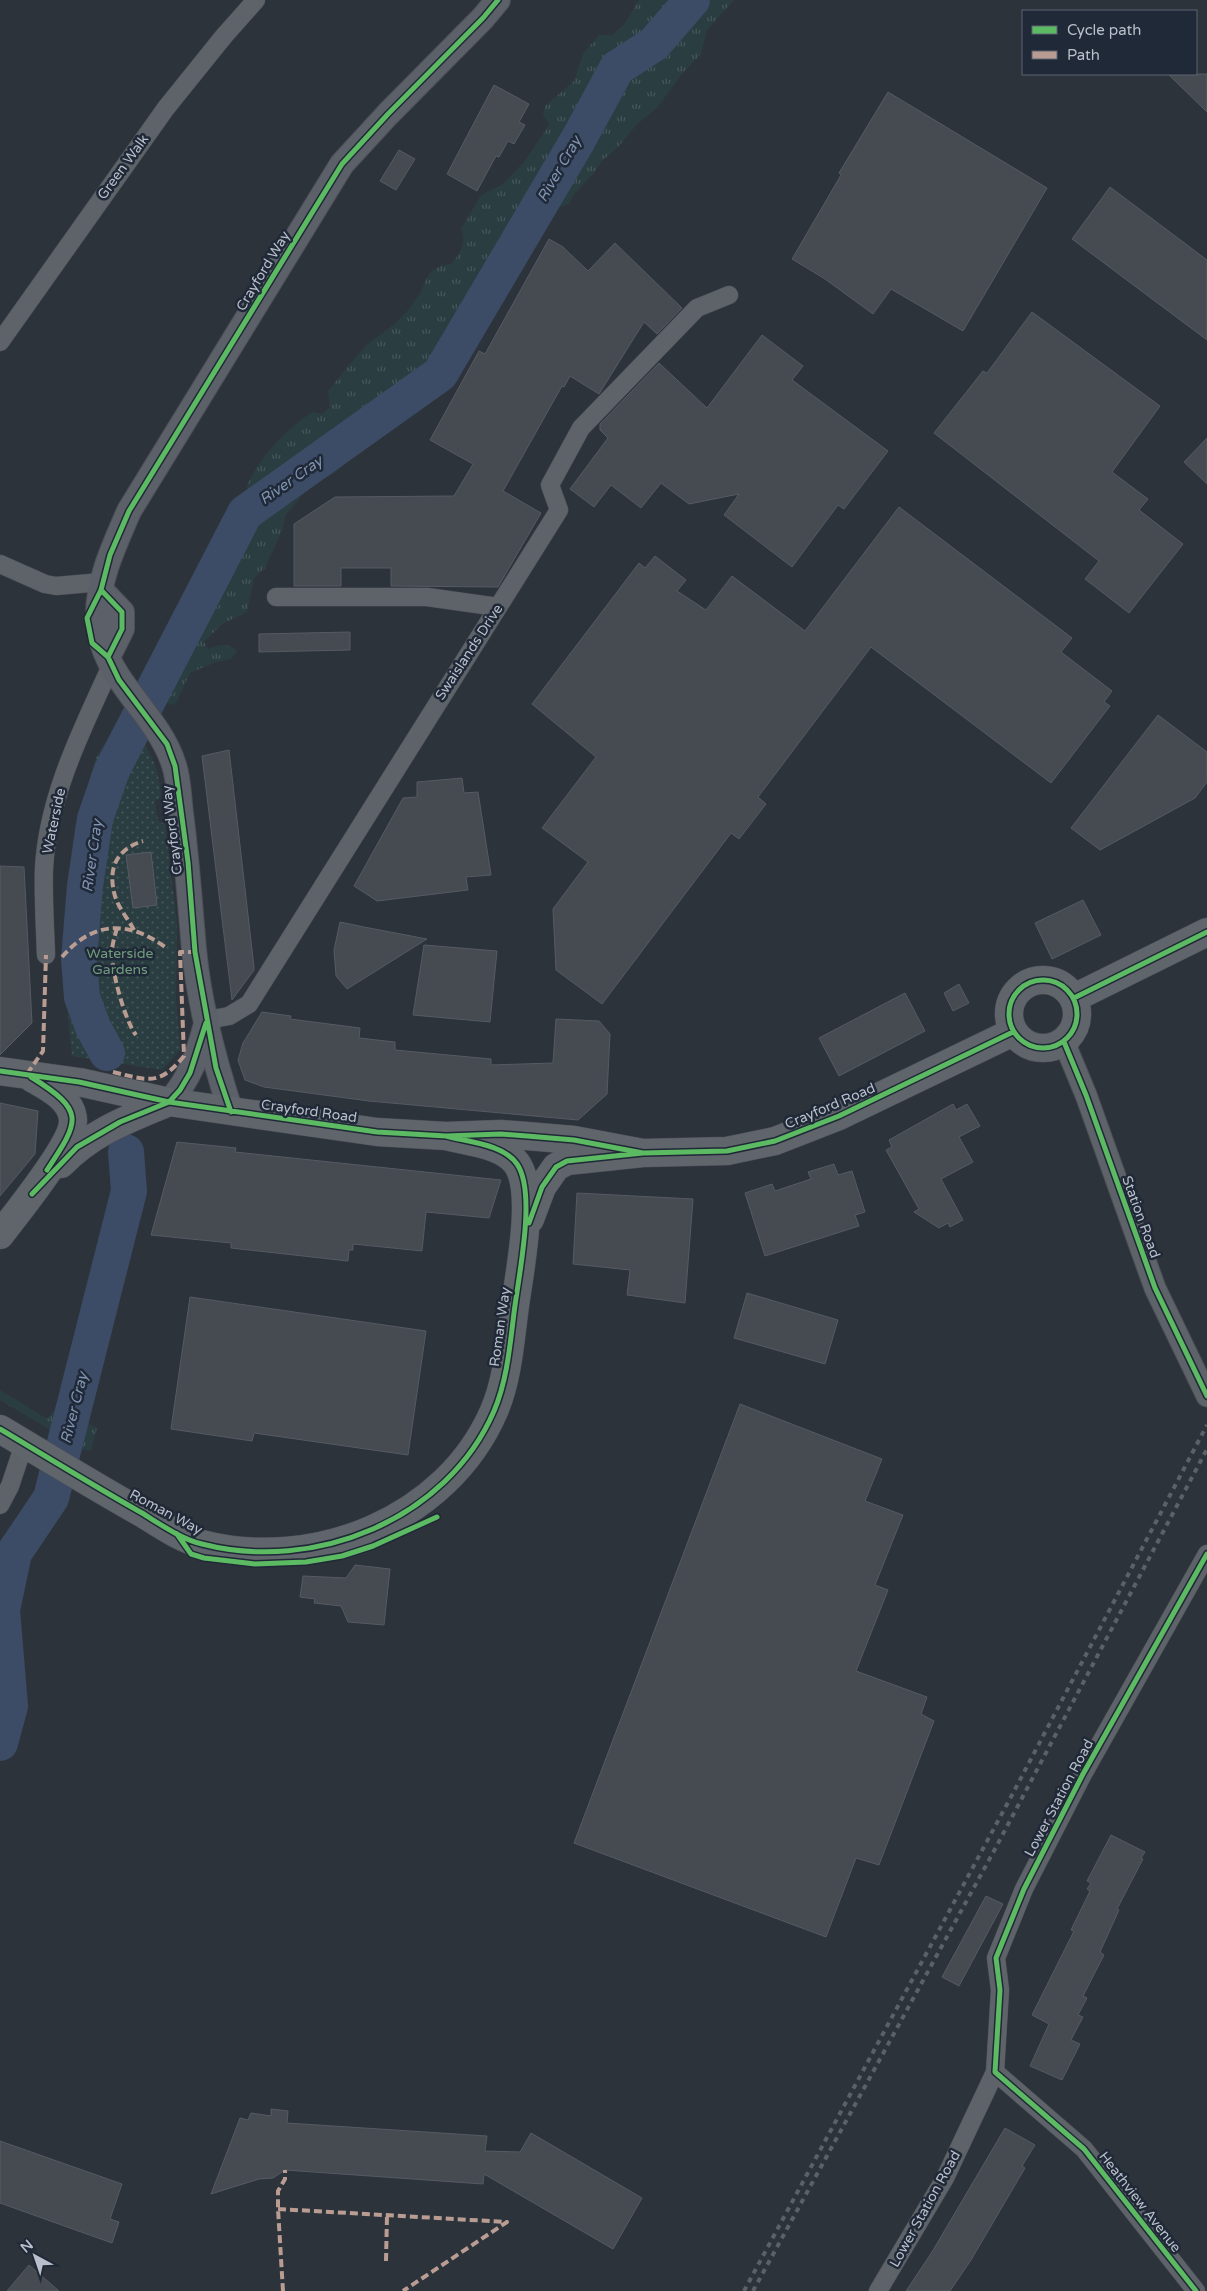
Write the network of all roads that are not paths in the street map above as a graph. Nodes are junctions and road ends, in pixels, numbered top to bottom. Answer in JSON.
{"nodes":[{"id":1,"x":256,"y":0,"type":"edge"},
{"id":2,"x":498,"y":0,"type":"edge"},
{"id":3,"x":729,"y":295,"type":"dead end"},
{"id":4,"x":0,"y":342,"type":"edge"},
{"id":5,"x":0,"y":564,"type":"edge"},
{"id":6,"x":101,"y":586,"type":"junction"},
{"id":7,"x":276,"y":597,"type":"dead end"},
{"id":8,"x":498,"y":607,"type":"junction"},
{"id":9,"x":109,"y":662,"type":"junction"},
{"id":10,"x":1207,"y":932,"type":"edge"},
{"id":11,"x":46,"y":955,"type":"dead end"},
{"id":12,"x":1074,"y":998,"type":"junction"},
{"id":13,"x":207,"y":1020,"type":"junction"},
{"id":14,"x":1013,"y":1032,"type":"junction"},
{"id":15,"x":1064,"y":1042,"type":"junction"},
{"id":16,"x":0,"y":1071,"type":"edge"},
{"id":17,"x":27,"y":1074,"type":"junction"},
{"id":18,"x":169,"y":1102,"type":"junction"},
{"id":19,"x":231,"y":1112,"type":"junction"},
{"id":20,"x":446,"y":1136,"type":"junction"},
{"id":21,"x":643,"y":1153,"type":"junction"},
{"id":22,"x":518,"y":1165,"type":"joint"},
{"id":23,"x":556,"y":1167,"type":"joint"},
{"id":24,"x":32,"y":1194,"type":"junction"},
{"id":25,"x":525,"y":1233,"type":"junction"},
{"id":26,"x":0,"y":1235,"type":"edge"},
{"id":27,"x":1207,"y":1396,"type":"edge"},
{"id":28,"x":0,"y":1429,"type":"edge"},
{"id":29,"x":30,"y":1447,"type":"junction"},
{"id":30,"x":0,"y":1504,"type":"edge"},
{"id":31,"x":1207,"y":1554,"type":"edge"},
{"id":32,"x":995,"y":2072,"type":"junction"},
{"id":33,"x":878,"y":2291,"type":"edge"},
{"id":34,"x":1196,"y":2291,"type":"edge"}],
"edges":[{"from":1,"to":4,"type":"street","name":"Green Walk"},
{"from":2,"to":6,"type":"main road","name":"Crayford Way"},
{"from":3,"to":8,"type":"street","name":"Swaislands Drive"},
{"from":5,"to":6,"type":"street"},
{"from":6,"to":9,"type":"main road","name":"Crayford Way"},
{"from":7,"to":8,"type":"street"},
{"from":8,"to":13,"type":"street","name":"Swaislands Drive"},
{"from":9,"to":11,"type":"street","name":"Waterside"},
{"from":9,"to":13,"type":"main road","name":"Crayford Way"},
{"from":10,"to":12,"type":"main road"},
{"from":12,"to":14,"type":"main road"},
{"from":12,"to":15,"type":"main road"},
{"from":13,"to":18,"type":"main road","name":"Crayford Way"},
{"from":13,"to":19,"type":"main road","name":"Crayford Way"},
{"from":14,"to":15,"type":"main road"},
{"from":14,"to":21,"type":"main road","name":"Crayford Road"},
{"from":15,"to":27,"type":"street","name":"Station Road"},
{"from":16,"to":17,"type":"main road","name":"Crayford Road"},
{"from":17,"to":18,"type":"main road","name":"Crayford Road"},
{"from":17,"to":24,"type":"main road"},
{"from":18,"to":19,"type":"main road","name":"Crayford Road"},
{"from":18,"to":24,"type":"main road"},
{"from":19,"to":20,"type":"main road","name":"Crayford Road"},
{"from":20,"to":21,"type":"main road","name":"Crayford Road"},
{"from":20,"to":22,"type":"main road","name":"Crayford Road"},
{"from":21,"to":23,"type":"main road","name":"Crayford Road"},
{"from":22,"to":25,"type":"main road","name":"Roman Way"},
{"from":23,"to":25,"type":"main road","name":"Roman Way"},
{"from":24,"to":26,"type":"main road"},
{"from":25,"to":29,"type":"main road","name":"Roman Way"},
{"from":28,"to":29,"type":"main road","name":"Roman Way"},
{"from":29,"to":30,"type":"street"},
{"from":31,"to":32,"type":"street","name":"Lower Station Road"},
{"from":32,"to":33,"type":"street","name":"Lower Station Road"},
{"from":32,"to":34,"type":"street","name":"Heathview Avenue"}]}
